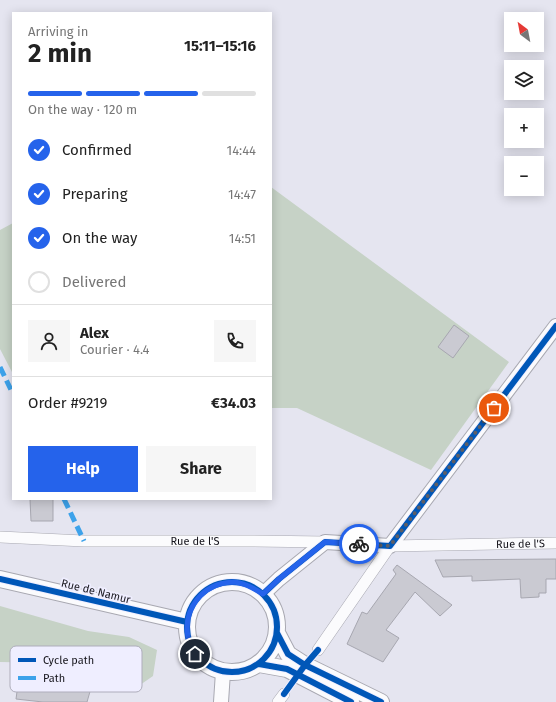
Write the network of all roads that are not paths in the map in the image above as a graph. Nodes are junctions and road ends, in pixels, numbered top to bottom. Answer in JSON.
{"nodes":[{"id":1,"x":556,"y":326,"type":"edge"},
{"id":2,"x":0,"y":538,"type":"edge"},
{"id":3,"x":325,"y":542,"type":"junction"},
{"id":4,"x":556,"y":543,"type":"edge"},
{"id":5,"x":390,"y":546,"type":"junction"},
{"id":6,"x":0,"y":578,"type":"edge"},
{"id":7,"x":263,"y":594,"type":"junction"},
{"id":8,"x":187,"y":622,"type":"junction"},
{"id":9,"x":277,"y":634,"type":"junction"},
{"id":10,"x":318,"y":650,"type":"dead end"},
{"id":11,"x":260,"y":664,"type":"junction"},
{"id":12,"x":223,"y":672,"type":"junction"},
{"id":13,"x":221,"y":702,"type":"edge"},
{"id":14,"x":352,"y":702,"type":"edge"},
{"id":15,"x":381,"y":702,"type":"edge"}],
"edges":[{"from":1,"to":5,"type":"street"},
{"from":2,"to":3,"type":"street","name":"Rue de l'S"},
{"from":3,"to":5,"type":"street","name":"Rue de l'S"},
{"from":3,"to":7,"type":"street"},
{"from":4,"to":5,"type":"street","name":"Rue de l'S"},
{"from":5,"to":10,"type":"street"},
{"from":6,"to":8,"type":"main road","name":"Rue de Namur"},
{"from":7,"to":8,"type":"main road"},
{"from":7,"to":9,"type":"main road"},
{"from":8,"to":12,"type":"main road"},
{"from":9,"to":11,"type":"main road"},
{"from":9,"to":15,"type":"main road"},
{"from":11,"to":12,"type":"main road"},
{"from":11,"to":14,"type":"main road"},
{"from":12,"to":13,"type":"street"}]}
